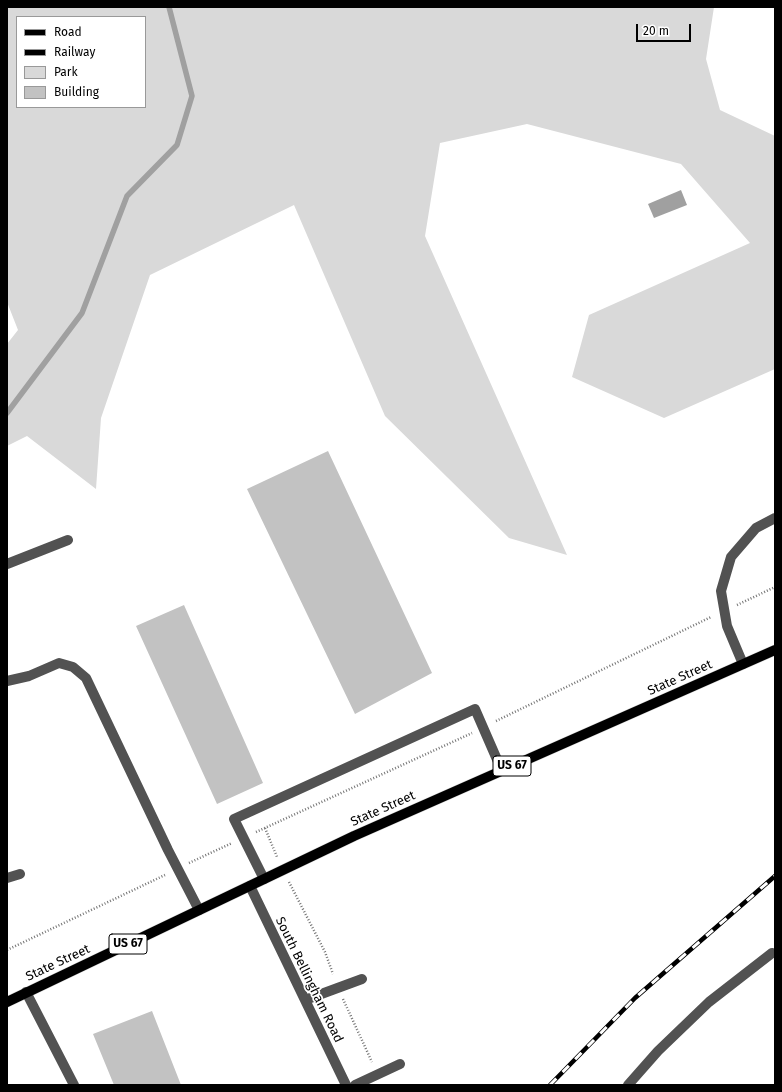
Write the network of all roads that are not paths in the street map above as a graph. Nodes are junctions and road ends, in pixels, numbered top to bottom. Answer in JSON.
{"nodes":[{"id":1,"x":775,"y":518,"type":"edge"},
{"id":2,"x":68,"y":540,"type":"dead end"},
{"id":3,"x":7,"y":564,"type":"edge"},
{"id":4,"x":775,"y":650,"type":"edge"},
{"id":5,"x":742,"y":664,"type":"junction"},
{"id":6,"x":7,"y":681,"type":"edge"},
{"id":7,"x":502,"y":771,"type":"junction"},
{"id":8,"x":20,"y":874,"type":"dead end"},
{"id":9,"x":7,"y":878,"type":"edge"},
{"id":10,"x":264,"y":879,"type":"junction"},
{"id":11,"x":250,"y":886,"type":"junction"},
{"id":12,"x":199,"y":910,"type":"junction"},
{"id":13,"x":772,"y":953,"type":"dead end"},
{"id":14,"x":362,"y":979,"type":"dead end"},
{"id":15,"x":26,"y":992,"type":"junction"},
{"id":16,"x":305,"y":1000,"type":"junction"},
{"id":17,"x":7,"y":1002,"type":"edge"},
{"id":18,"x":400,"y":1064,"type":"dead end"},
{"id":19,"x":74,"y":1085,"type":"edge"},
{"id":20,"x":346,"y":1085,"type":"edge"},
{"id":21,"x":355,"y":1085,"type":"edge"},
{"id":22,"x":628,"y":1085,"type":"edge"}],
"edges":[{"from":1,"to":5,"type":"street"},
{"from":2,"to":3,"type":"street"},
{"from":4,"to":5,"type":"main road","name":"State Street","number":"US 67"},
{"from":5,"to":7,"type":"main road","name":"State Street","number":"US 67"},
{"from":6,"to":12,"type":"street"},
{"from":7,"to":10,"type":"main road","name":"State Street","number":"US 67"},
{"from":7,"to":10,"type":"street"},
{"from":8,"to":9,"type":"street"},
{"from":10,"to":11,"type":"main road","name":"State Street","number":"US 67"},
{"from":11,"to":12,"type":"main road","name":"State Street","number":"US 67"},
{"from":11,"to":16,"type":"street","name":"South Bellingham Road"},
{"from":12,"to":15,"type":"main road","name":"State Street","number":"US 67"},
{"from":13,"to":22,"type":"street"},
{"from":14,"to":16,"type":"street"},
{"from":15,"to":17,"type":"main road","name":"State Street","number":"US 67"},
{"from":15,"to":19,"type":"street"},
{"from":16,"to":20,"type":"street","name":"South Bellingham Road"},
{"from":18,"to":21,"type":"street"}]}
